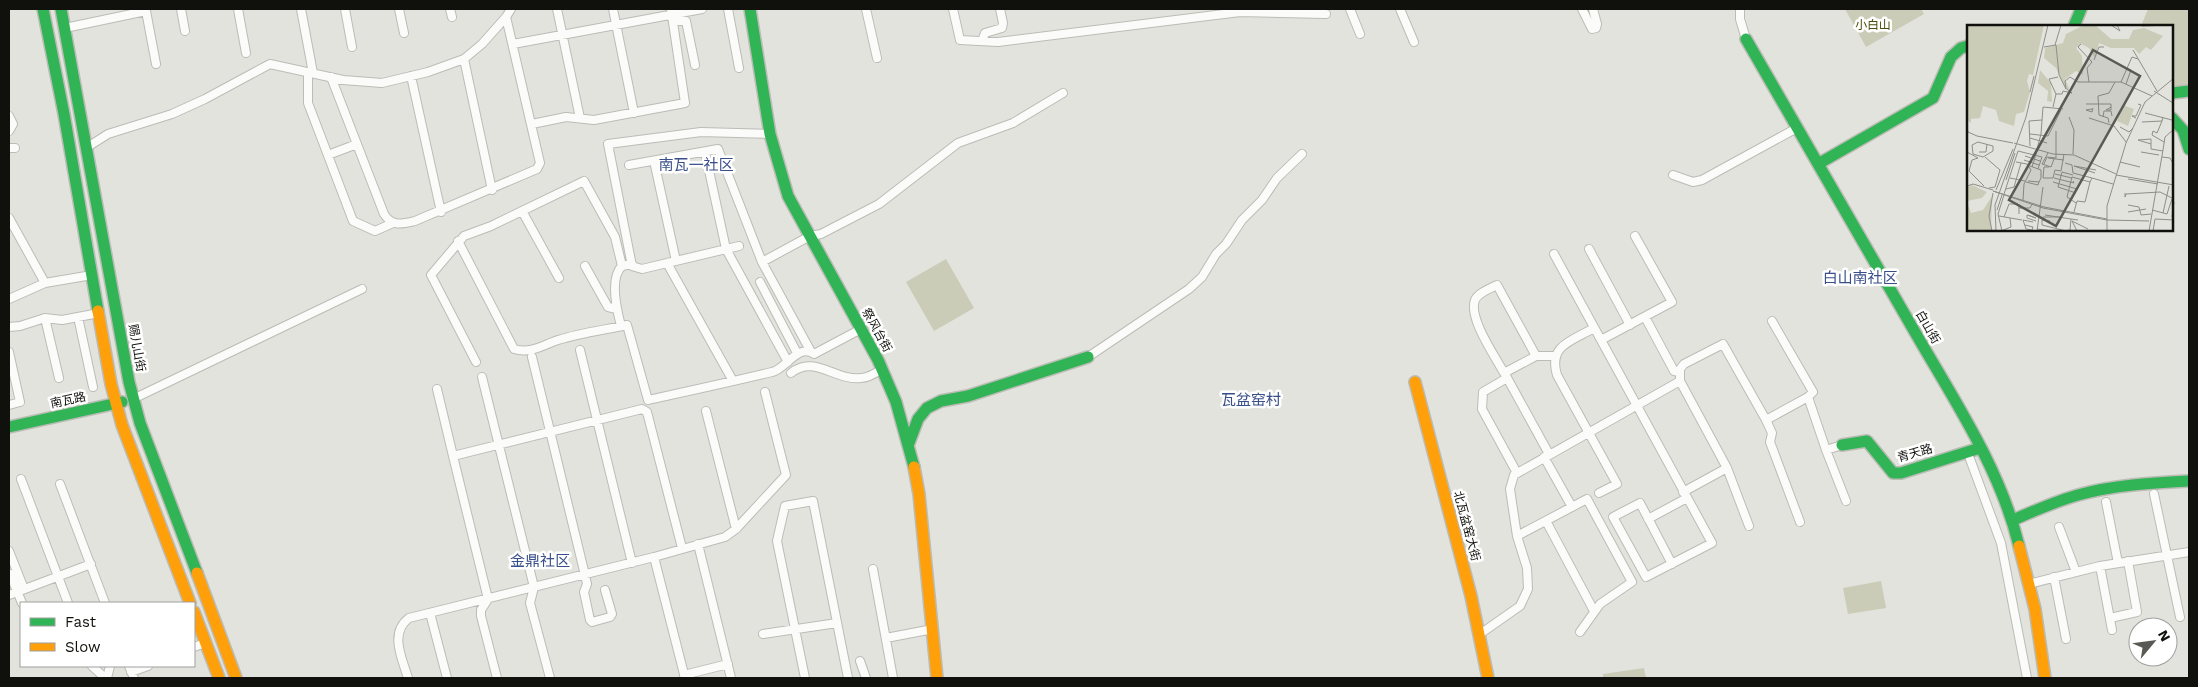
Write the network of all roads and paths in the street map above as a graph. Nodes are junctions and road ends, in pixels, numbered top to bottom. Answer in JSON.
{"nodes":[{"id":1,"x":43,"y":9,"type":"edge"},
{"id":2,"x":61,"y":9,"type":"edge"},
{"id":3,"x":181,"y":9,"type":"edge"},
{"id":4,"x":238,"y":9,"type":"edge"},
{"id":5,"x":301,"y":9,"type":"edge"},
{"id":6,"x":344,"y":9,"type":"edge"},
{"id":7,"x":399,"y":9,"type":"edge"},
{"id":8,"x":511,"y":9,"type":"edge"},
{"id":9,"x":557,"y":9,"type":"edge"},
{"id":10,"x":613,"y":9,"type":"edge"},
{"id":11,"x":702,"y":9,"type":"edge"},
{"id":12,"x":728,"y":9,"type":"edge"},
{"id":13,"x":750,"y":9,"type":"edge"},
{"id":14,"x":866,"y":9,"type":"edge"},
{"id":15,"x":953,"y":9,"type":"edge"},
{"id":16,"x":1000,"y":9,"type":"edge"},
{"id":17,"x":1350,"y":9,"type":"edge"},
{"id":18,"x":1400,"y":9,"type":"edge"},
{"id":19,"x":1582,"y":9,"type":"edge"},
{"id":20,"x":1593,"y":9,"type":"edge"},
{"id":21,"x":1740,"y":9,"type":"edge"},
{"id":22,"x":2081,"y":9,"type":"edge"},
{"id":23,"x":1326,"y":14,"type":"dead end"},
{"id":24,"x":672,"y":15,"type":"edge"},
{"id":25,"x":506,"y":17,"type":"junction"},
{"id":26,"x":616,"y":24,"type":"junction"},
{"id":27,"x":2074,"y":25,"type":"edge"},
{"id":28,"x":64,"y":28,"type":"junction"},
{"id":29,"x":185,"y":31,"type":"dead end"},
{"id":30,"x":48,"y":32,"type":"junction"},
{"id":31,"x":404,"y":33,"type":"dead end"},
{"id":32,"x":1360,"y":34,"type":"dead end"},
{"id":33,"x":563,"y":36,"type":"junction"},
{"id":34,"x":1746,"y":39,"type":"joint"},
{"id":35,"x":982,"y":41,"type":"junction"},
{"id":36,"x":1414,"y":42,"type":"dead end"},
{"id":37,"x":513,"y":44,"type":"junction"},
{"id":38,"x":1967,"y":46,"type":"edge"},
{"id":39,"x":352,"y":47,"type":"dead end"},
{"id":40,"x":246,"y":52,"type":"dead end"},
{"id":41,"x":877,"y":58,"type":"dead end"},
{"id":42,"x":464,"y":59,"type":"junction"},
{"id":43,"x":156,"y":64,"type":"dead end"},
{"id":44,"x":695,"y":65,"type":"dead end"},
{"id":45,"x":739,"y":68,"type":"dead end"},
{"id":46,"x":311,"y":72,"type":"junction"},
{"id":47,"x":411,"y":76,"type":"junction"},
{"id":48,"x":331,"y":77,"type":"junction"},
{"id":49,"x":2189,"y":91,"type":"edge"},
{"id":50,"x":1063,"y":93,"type":"dead end"},
{"id":51,"x":2173,"y":93,"type":"edge"},
{"id":52,"x":634,"y":113,"type":"junction"},
{"id":53,"x":9,"y":116,"type":"edge"},
{"id":54,"x":580,"y":118,"type":"junction"},
{"id":55,"x":2173,"y":119,"type":"edge"},
{"id":56,"x":532,"y":124,"type":"junction"},
{"id":57,"x":1798,"y":128,"type":"junction"},
{"id":58,"x":9,"y":131,"type":"edge"},
{"id":59,"x":770,"y":134,"type":"junction"},
{"id":60,"x":357,"y":144,"type":"junction"},
{"id":61,"x":86,"y":148,"type":"junction"},
{"id":62,"x":2189,"y":149,"type":"edge"},
{"id":63,"x":705,"y":152,"type":"junction"},
{"id":64,"x":1302,"y":154,"type":"dead end"},
{"id":65,"x":328,"y":156,"type":"junction"},
{"id":66,"x":654,"y":161,"type":"junction"},
{"id":67,"x":1818,"y":164,"type":"junction"},
{"id":68,"x":629,"y":165,"type":"dead end"},
{"id":69,"x":1673,"y":175,"type":"dead end"},
{"id":70,"x":492,"y":190,"type":"junction"},
{"id":71,"x":522,"y":211,"type":"junction"},
{"id":72,"x":441,"y":212,"type":"junction"},
{"id":73,"x":9,"y":218,"type":"edge"},
{"id":74,"x":392,"y":224,"type":"junction"},
{"id":75,"x":12,"y":230,"type":"edge"},
{"id":76,"x":810,"y":236,"type":"junction"},
{"id":77,"x":1635,"y":236,"type":"dead end"},
{"id":78,"x":458,"y":241,"type":"junction"},
{"id":79,"x":739,"y":246,"type":"dead end"},
{"id":80,"x":726,"y":249,"type":"junction"},
{"id":81,"x":1589,"y":249,"type":"dead end"},
{"id":82,"x":1554,"y":254,"type":"dead end"},
{"id":83,"x":676,"y":261,"type":"junction"},
{"id":84,"x":762,"y":262,"type":"junction"},
{"id":85,"x":667,"y":263,"type":"junction"},
{"id":86,"x":632,"y":264,"type":"junction"},
{"id":87,"x":585,"y":266,"type":"dead end"},
{"id":88,"x":622,"y":266,"type":"junction"},
{"id":89,"x":92,"y":275,"type":"junction"},
{"id":90,"x":559,"y":278,"type":"dead end"},
{"id":91,"x":760,"y":282,"type":"dead end"},
{"id":92,"x":46,"y":283,"type":"junction"},
{"id":93,"x":362,"y":289,"type":"dead end"},
{"id":94,"x":9,"y":299,"type":"edge"},
{"id":95,"x":617,"y":309,"type":"junction"},
{"id":96,"x":99,"y":313,"type":"junction"},
{"id":97,"x":78,"y":317,"type":"junction"},
{"id":98,"x":1645,"y":317,"type":"junction"},
{"id":99,"x":45,"y":318,"type":"junction"},
{"id":100,"x":1772,"y":321,"type":"dead end"},
{"id":101,"x":1630,"y":325,"type":"junction"},
{"id":102,"x":621,"y":326,"type":"junction"},
{"id":103,"x":9,"y":327,"type":"edge"},
{"id":104,"x":861,"y":328,"type":"junction"},
{"id":105,"x":1594,"y":328,"type":"junction"},
{"id":106,"x":1601,"y":340,"type":"junction"},
{"id":107,"x":580,"y":350,"type":"dead end"},
{"id":108,"x":9,"y":352,"type":"edge"},
{"id":109,"x":811,"y":352,"type":"junction"},
{"id":110,"x":798,"y":353,"type":"junction"},
{"id":111,"x":1536,"y":356,"type":"junction"},
{"id":112,"x":1555,"y":356,"type":"junction"},
{"id":113,"x":532,"y":357,"type":"dead end"},
{"id":114,"x":1088,"y":357,"type":"joint"},
{"id":115,"x":476,"y":362,"type":"dead end"},
{"id":116,"x":788,"y":362,"type":"junction"},
{"id":117,"x":882,"y":369,"type":"junction"},
{"id":118,"x":1679,"y":372,"type":"junction"},
{"id":119,"x":791,"y":373,"type":"dead end"},
{"id":120,"x":1506,"y":375,"type":"junction"},
{"id":121,"x":482,"y":377,"type":"dead end"},
{"id":122,"x":59,"y":378,"type":"dead end"},
{"id":123,"x":733,"y":381,"type":"junction"},
{"id":124,"x":1680,"y":381,"type":"junction"},
{"id":125,"x":1415,"y":382,"type":"dead end"},
{"id":126,"x":93,"y":386,"type":"dead end"},
{"id":127,"x":437,"y":389,"type":"dead end"},
{"id":128,"x":765,"y":392,"type":"dead end"},
{"id":129,"x":1808,"y":397,"type":"junction"},
{"id":130,"x":133,"y":399,"type":"junction"},
{"id":131,"x":116,"y":404,"type":"junction"},
{"id":132,"x":9,"y":405,"type":"edge"},
{"id":133,"x":1636,"y":405,"type":"junction"},
{"id":134,"x":706,"y":410,"type":"dead end"},
{"id":135,"x":598,"y":420,"type":"junction"},
{"id":136,"x":1766,"y":420,"type":"junction"},
{"id":137,"x":9,"y":427,"type":"edge"},
{"id":138,"x":550,"y":432,"type":"junction"},
{"id":139,"x":1588,"y":432,"type":"junction"},
{"id":140,"x":909,"y":443,"type":"junction"},
{"id":141,"x":499,"y":444,"type":"junction"},
{"id":142,"x":1842,"y":445,"type":"joint"},
{"id":143,"x":1980,"y":448,"type":"junction"},
{"id":144,"x":1826,"y":450,"type":"junction"},
{"id":145,"x":453,"y":456,"type":"junction"},
{"id":146,"x":1547,"y":456,"type":"junction"},
{"id":147,"x":1970,"y":459,"type":"dead end"},
{"id":148,"x":1727,"y":468,"type":"junction"},
{"id":149,"x":1517,"y":473,"type":"junction"},
{"id":150,"x":21,"y":479,"type":"dead end"},
{"id":151,"x":2189,"y":481,"type":"edge"},
{"id":152,"x":60,"y":484,"type":"dead end"},
{"id":153,"x":1600,"y":493,"type":"dead end"},
{"id":154,"x":2154,"y":494,"type":"dead end"},
{"id":155,"x":1685,"y":495,"type":"junction"},
{"id":156,"x":1846,"y":501,"type":"dead end"},
{"id":157,"x":2106,"y":502,"type":"dead end"},
{"id":158,"x":1572,"y":508,"type":"junction"},
{"id":159,"x":1648,"y":519,"type":"junction"},
{"id":160,"x":2013,"y":520,"type":"junction"},
{"id":161,"x":1546,"y":521,"type":"junction"},
{"id":162,"x":1800,"y":522,"type":"dead end"},
{"id":163,"x":1749,"y":526,"type":"dead end"},
{"id":164,"x":736,"y":528,"type":"junction"},
{"id":165,"x":2059,"y":528,"type":"dead end"},
{"id":166,"x":1517,"y":536,"type":"junction"},
{"id":167,"x":698,"y":544,"type":"junction"},
{"id":168,"x":682,"y":548,"type":"junction"},
{"id":169,"x":9,"y":551,"type":"edge"},
{"id":170,"x":2189,"y":552,"type":"edge"},
{"id":171,"x":2167,"y":555,"type":"junction"},
{"id":172,"x":654,"y":557,"type":"junction"},
{"id":173,"x":2128,"y":561,"type":"junction"},
{"id":174,"x":2118,"y":562,"type":"junction"},
{"id":175,"x":632,"y":563,"type":"junction"},
{"id":176,"x":90,"y":564,"type":"junction"},
{"id":177,"x":1672,"y":564,"type":"junction"},
{"id":178,"x":2100,"y":566,"type":"junction"},
{"id":179,"x":873,"y":569,"type":"dead end"},
{"id":180,"x":2076,"y":572,"type":"junction"},
{"id":181,"x":10,"y":574,"type":"edge"},
{"id":182,"x":585,"y":574,"type":"junction"},
{"id":183,"x":58,"y":576,"type":"junction"},
{"id":184,"x":2054,"y":577,"type":"junction"},
{"id":185,"x":2029,"y":584,"type":"junction"},
{"id":186,"x":534,"y":587,"type":"junction"},
{"id":187,"x":20,"y":590,"type":"junction"},
{"id":188,"x":605,"y":590,"type":"dead end"},
{"id":189,"x":9,"y":595,"type":"edge"},
{"id":190,"x":488,"y":599,"type":"junction"},
{"id":191,"x":22,"y":602,"type":"edge"},
{"id":192,"x":68,"y":602,"type":"edge"},
{"id":193,"x":105,"y":602,"type":"edge"},
{"id":194,"x":190,"y":602,"type":"edge"},
{"id":195,"x":1594,"y":611,"type":"junction"},
{"id":196,"x":430,"y":613,"type":"junction"},
{"id":197,"x":195,"y":614,"type":"edge"},
{"id":198,"x":2110,"y":618,"type":"junction"},
{"id":199,"x":2180,"y":618,"type":"dead end"},
{"id":200,"x":837,"y":623,"type":"junction"},
{"id":201,"x":795,"y":629,"type":"junction"},
{"id":202,"x":932,"y":629,"type":"junction"},
{"id":203,"x":2112,"y":630,"type":"dead end"},
{"id":204,"x":1580,"y":632,"type":"dead end"},
{"id":205,"x":762,"y":634,"type":"dead end"},
{"id":206,"x":1480,"y":634,"type":"junction"},
{"id":207,"x":886,"y":638,"type":"junction"},
{"id":208,"x":2066,"y":640,"type":"dead end"},
{"id":209,"x":206,"y":642,"type":"junction"},
{"id":210,"x":195,"y":647,"type":"edge"},
{"id":211,"x":860,"y":661,"type":"dead end"},
{"id":212,"x":728,"y":664,"type":"junction"},
{"id":213,"x":93,"y":667,"type":"edge"},
{"id":214,"x":145,"y":667,"type":"edge"},
{"id":215,"x":131,"y":672,"type":"edge"},
{"id":216,"x":684,"y":677,"type":"edge"},
{"id":217,"x":106,"y":678,"type":"edge"},
{"id":218,"x":219,"y":678,"type":"edge"},
{"id":219,"x":236,"y":678,"type":"edge"},
{"id":220,"x":408,"y":678,"type":"edge"},
{"id":221,"x":446,"y":678,"type":"edge"},
{"id":222,"x":496,"y":678,"type":"edge"},
{"id":223,"x":550,"y":678,"type":"edge"},
{"id":224,"x":731,"y":678,"type":"edge"},
{"id":225,"x":805,"y":678,"type":"edge"},
{"id":226,"x":848,"y":678,"type":"edge"},
{"id":227,"x":866,"y":678,"type":"edge"},
{"id":228,"x":893,"y":678,"type":"edge"},
{"id":229,"x":937,"y":678,"type":"edge"},
{"id":230,"x":1488,"y":678,"type":"edge"},
{"id":231,"x":2027,"y":678,"type":"edge"},
{"id":232,"x":2044,"y":678,"type":"edge"}],
"edges":[{"from":1,"to":30,"type":"main road"},
{"from":2,"to":28,"type":"main road","name":"赐儿山街"},
{"from":3,"to":29,"type":"street"},
{"from":4,"to":40,"type":"street"},
{"from":5,"to":46,"type":"street"},
{"from":6,"to":39,"type":"street"},
{"from":7,"to":31,"type":"street"},
{"from":8,"to":25,"type":"street"},
{"from":9,"to":33,"type":"street"},
{"from":10,"to":26,"type":"street"},
{"from":11,"to":24,"type":"street"},
{"from":12,"to":45,"type":"street"},
{"from":13,"to":59,"type":"main road","name":"祭风台街"},
{"from":14,"to":41,"type":"street"},
{"from":15,"to":35,"type":"street"},
{"from":16,"to":35,"type":"street"},
{"from":17,"to":32,"type":"street"},
{"from":18,"to":36,"type":"street"},
{"from":19,"to":20,"type":"street"},
{"from":21,"to":34,"type":"street","name":"白山街"},
{"from":22,"to":27,"type":"main road"},
{"from":23,"to":35,"type":"street"},
{"from":24,"to":26,"type":"street"},
{"from":24,"to":44,"type":"street"},
{"from":24,"to":52,"type":"street"},
{"from":25,"to":37,"type":"street"},
{"from":25,"to":42,"type":"street"},
{"from":26,"to":33,"type":"street"},
{"from":26,"to":52,"type":"street"},
{"from":28,"to":30,"type":"main road"},
{"from":28,"to":43,"type":"street"},
{"from":28,"to":61,"type":"main road","name":"赐儿山街"},
{"from":30,"to":89,"type":"main road"},
{"from":33,"to":37,"type":"street"},
{"from":33,"to":54,"type":"street"},
{"from":34,"to":57,"type":"main road","name":"白山街"},
{"from":37,"to":56,"type":"street"},
{"from":38,"to":67,"type":"main road"},
{"from":42,"to":47,"type":"street"},
{"from":42,"to":70,"type":"street"},
{"from":46,"to":48,"type":"street"},
{"from":46,"to":61,"type":"street"},
{"from":46,"to":65,"type":"street"},
{"from":47,"to":48,"type":"street"},
{"from":47,"to":72,"type":"street"},
{"from":48,"to":60,"type":"street"},
{"from":49,"to":51,"type":"main road"},
{"from":50,"to":76,"type":"street"},
{"from":52,"to":54,"type":"street"},
{"from":53,"to":58,"type":"street"},
{"from":54,"to":56,"type":"street"},
{"from":55,"to":62,"type":"main road"},
{"from":56,"to":70,"type":"street"},
{"from":57,"to":67,"type":"main road","name":"白山街"},
{"from":57,"to":69,"type":"street"},
{"from":59,"to":76,"type":"main road","name":"祭风台街"},
{"from":59,"to":86,"type":"street"},
{"from":60,"to":65,"type":"street"},
{"from":60,"to":74,"type":"street"},
{"from":61,"to":130,"type":"main road","name":"赐儿山街"},
{"from":63,"to":66,"type":"street"},
{"from":63,"to":80,"type":"street"},
{"from":63,"to":84,"type":"street"},
{"from":64,"to":114,"type":"street"},
{"from":65,"to":74,"type":"street"},
{"from":66,"to":68,"type":"street"},
{"from":66,"to":83,"type":"street"},
{"from":67,"to":143,"type":"main road","name":"白山街"},
{"from":70,"to":72,"type":"street"},
{"from":71,"to":78,"type":"street"},
{"from":71,"to":88,"type":"street"},
{"from":71,"to":90,"type":"street"},
{"from":72,"to":74,"type":"street"},
{"from":73,"to":75,"type":"street"},
{"from":75,"to":92,"type":"street"},
{"from":76,"to":84,"type":"street"},
{"from":76,"to":104,"type":"main road","name":"祭风台街"},
{"from":77,"to":98,"type":"street"},
{"from":78,"to":102,"type":"street"},
{"from":78,"to":115,"type":"street"},
{"from":79,"to":80,"type":"street"},
{"from":80,"to":83,"type":"street"},
{"from":80,"to":116,"type":"street"},
{"from":81,"to":101,"type":"street"},
{"from":82,"to":105,"type":"street"},
{"from":83,"to":85,"type":"street"},
{"from":84,"to":109,"type":"street"},
{"from":85,"to":86,"type":"street"},
{"from":85,"to":123,"type":"street"},
{"from":86,"to":88,"type":"street"},
{"from":87,"to":95,"type":"street"},
{"from":88,"to":95,"type":"street"},
{"from":89,"to":92,"type":"street"},
{"from":89,"to":96,"type":"main road"},
{"from":91,"to":110,"type":"street"},
{"from":92,"to":94,"type":"street"},
{"from":93,"to":130,"type":"street"},
{"from":95,"to":102,"type":"street"},
{"from":96,"to":97,"type":"street"},
{"from":96,"to":131,"type":"main road"},
{"from":97,"to":99,"type":"street"},
{"from":97,"to":126,"type":"street"},
{"from":98,"to":101,"type":"street"},
{"from":98,"to":118,"type":"street"},
{"from":99,"to":103,"type":"street"},
{"from":99,"to":122,"type":"street"},
{"from":100,"to":129,"type":"street"},
{"from":101,"to":106,"type":"street"},
{"from":102,"to":123,"type":"street"},
{"from":104,"to":109,"type":"street"},
{"from":104,"to":117,"type":"main road","name":"祭风台街"},
{"from":105,"to":106,"type":"street"},
{"from":105,"to":112,"type":"street"},
{"from":106,"to":133,"type":"street"},
{"from":107,"to":135,"type":"street"},
{"from":108,"to":132,"type":"street"},
{"from":109,"to":110,"type":"street"},
{"from":110,"to":116,"type":"street"},
{"from":111,"to":112,"type":"street"},
{"from":111,"to":120,"type":"street"},
{"from":111,"to":120,"type":"street"},
{"from":112,"to":139,"type":"street"},
{"from":113,"to":138,"type":"street"},
{"from":114,"to":140,"type":"main road"},
{"from":116,"to":123,"type":"street"},
{"from":117,"to":119,"type":"street"},
{"from":117,"to":140,"type":"main road","name":"祭风台街"},
{"from":118,"to":124,"type":"street"},
{"from":118,"to":136,"type":"street"},
{"from":120,"to":146,"type":"street"},
{"from":120,"to":149,"type":"street"},
{"from":121,"to":141,"type":"street"},
{"from":124,"to":133,"type":"street"},
{"from":124,"to":148,"type":"street"},
{"from":125,"to":206,"type":"main road","name":"北瓦盆窑大街"},
{"from":127,"to":145,"type":"street"},
{"from":128,"to":164,"type":"street"},
{"from":129,"to":136,"type":"street"},
{"from":129,"to":144,"type":"street"},
{"from":130,"to":131,"type":"main road","name":"南瓦路"},
{"from":130,"to":219,"type":"main road","name":"赐儿山街"},
{"from":131,"to":137,"type":"main road","name":"南瓦路"},
{"from":131,"to":194,"type":"main road"},
{"from":133,"to":139,"type":"street"},
{"from":133,"to":155,"type":"street"},
{"from":134,"to":164,"type":"street"},
{"from":135,"to":138,"type":"street"},
{"from":135,"to":168,"type":"street"},
{"from":135,"to":175,"type":"street"},
{"from":136,"to":162,"type":"street"},
{"from":138,"to":141,"type":"street"},
{"from":138,"to":182,"type":"street"},
{"from":139,"to":146,"type":"street"},
{"from":139,"to":153,"type":"street"},
{"from":140,"to":202,"type":"main road","name":"祭风台街"},
{"from":141,"to":145,"type":"street"},
{"from":141,"to":186,"type":"street"},
{"from":142,"to":143,"type":"main road","name":"青天路"},
{"from":142,"to":144,"type":"street"},
{"from":143,"to":160,"type":"main road","name":"白山街"},
{"from":144,"to":156,"type":"street"},
{"from":145,"to":190,"type":"street"},
{"from":146,"to":149,"type":"street"},
{"from":146,"to":158,"type":"street"},
{"from":147,"to":231,"type":"street"},
{"from":148,"to":155,"type":"street"},
{"from":148,"to":163,"type":"street"},
{"from":149,"to":166,"type":"street"},
{"from":150,"to":183,"type":"street"},
{"from":151,"to":160,"type":"main road"},
{"from":152,"to":176,"type":"street"},
{"from":154,"to":171,"type":"street"},
{"from":155,"to":159,"type":"street"},
{"from":155,"to":177,"type":"street"},
{"from":157,"to":174,"type":"street"},
{"from":158,"to":161,"type":"street"},
{"from":158,"to":195,"type":"street"},
{"from":159,"to":177,"type":"street"},
{"from":159,"to":177,"type":"street"},
{"from":160,"to":185,"type":"main road","name":"白山街"},
{"from":161,"to":166,"type":"street"},
{"from":161,"to":195,"type":"street"},
{"from":164,"to":167,"type":"street"},
{"from":165,"to":180,"type":"street"},
{"from":166,"to":206,"type":"street"},
{"from":167,"to":168,"type":"street"},
{"from":167,"to":212,"type":"street"},
{"from":168,"to":172,"type":"street"},
{"from":169,"to":187,"type":"street"},
{"from":170,"to":171,"type":"street"},
{"from":171,"to":173,"type":"street"},
{"from":171,"to":199,"type":"street"},
{"from":172,"to":175,"type":"street"},
{"from":172,"to":216,"type":"street"},
{"from":173,"to":174,"type":"street"},
{"from":173,"to":198,"type":"street"},
{"from":174,"to":178,"type":"street"},
{"from":175,"to":182,"type":"street"},
{"from":176,"to":183,"type":"street"},
{"from":176,"to":193,"type":"street"},
{"from":178,"to":180,"type":"street"},
{"from":178,"to":198,"type":"street"},
{"from":179,"to":207,"type":"street"},
{"from":180,"to":184,"type":"street"},
{"from":181,"to":187,"type":"street"},
{"from":182,"to":186,"type":"street"},
{"from":182,"to":188,"type":"street"},
{"from":183,"to":187,"type":"street"},
{"from":183,"to":192,"type":"street"},
{"from":184,"to":185,"type":"street"},
{"from":184,"to":208,"type":"street"},
{"from":185,"to":232,"type":"main road","name":"白山街"},
{"from":186,"to":190,"type":"street"},
{"from":186,"to":223,"type":"street"},
{"from":187,"to":189,"type":"street"},
{"from":187,"to":191,"type":"street"},
{"from":190,"to":196,"type":"street"},
{"from":190,"to":222,"type":"street"},
{"from":195,"to":204,"type":"street"},
{"from":196,"to":220,"type":"street"},
{"from":196,"to":221,"type":"street"},
{"from":197,"to":209,"type":"main road"},
{"from":198,"to":203,"type":"street"},
{"from":200,"to":201,"type":"street"},
{"from":200,"to":201,"type":"street"},
{"from":200,"to":226,"type":"street"},
{"from":201,"to":205,"type":"street"},
{"from":201,"to":225,"type":"street"},
{"from":202,"to":207,"type":"street"},
{"from":202,"to":229,"type":"main road","name":"祭风台街"},
{"from":206,"to":230,"type":"main road","name":"北瓦盆窑大街"},
{"from":207,"to":228,"type":"street"},
{"from":209,"to":210,"type":"street"},
{"from":209,"to":218,"type":"main road"},
{"from":211,"to":227,"type":"street"},
{"from":212,"to":216,"type":"street"},
{"from":212,"to":224,"type":"street"},
{"from":213,"to":217,"type":"street"},
{"from":214,"to":215,"type":"street"}]}
